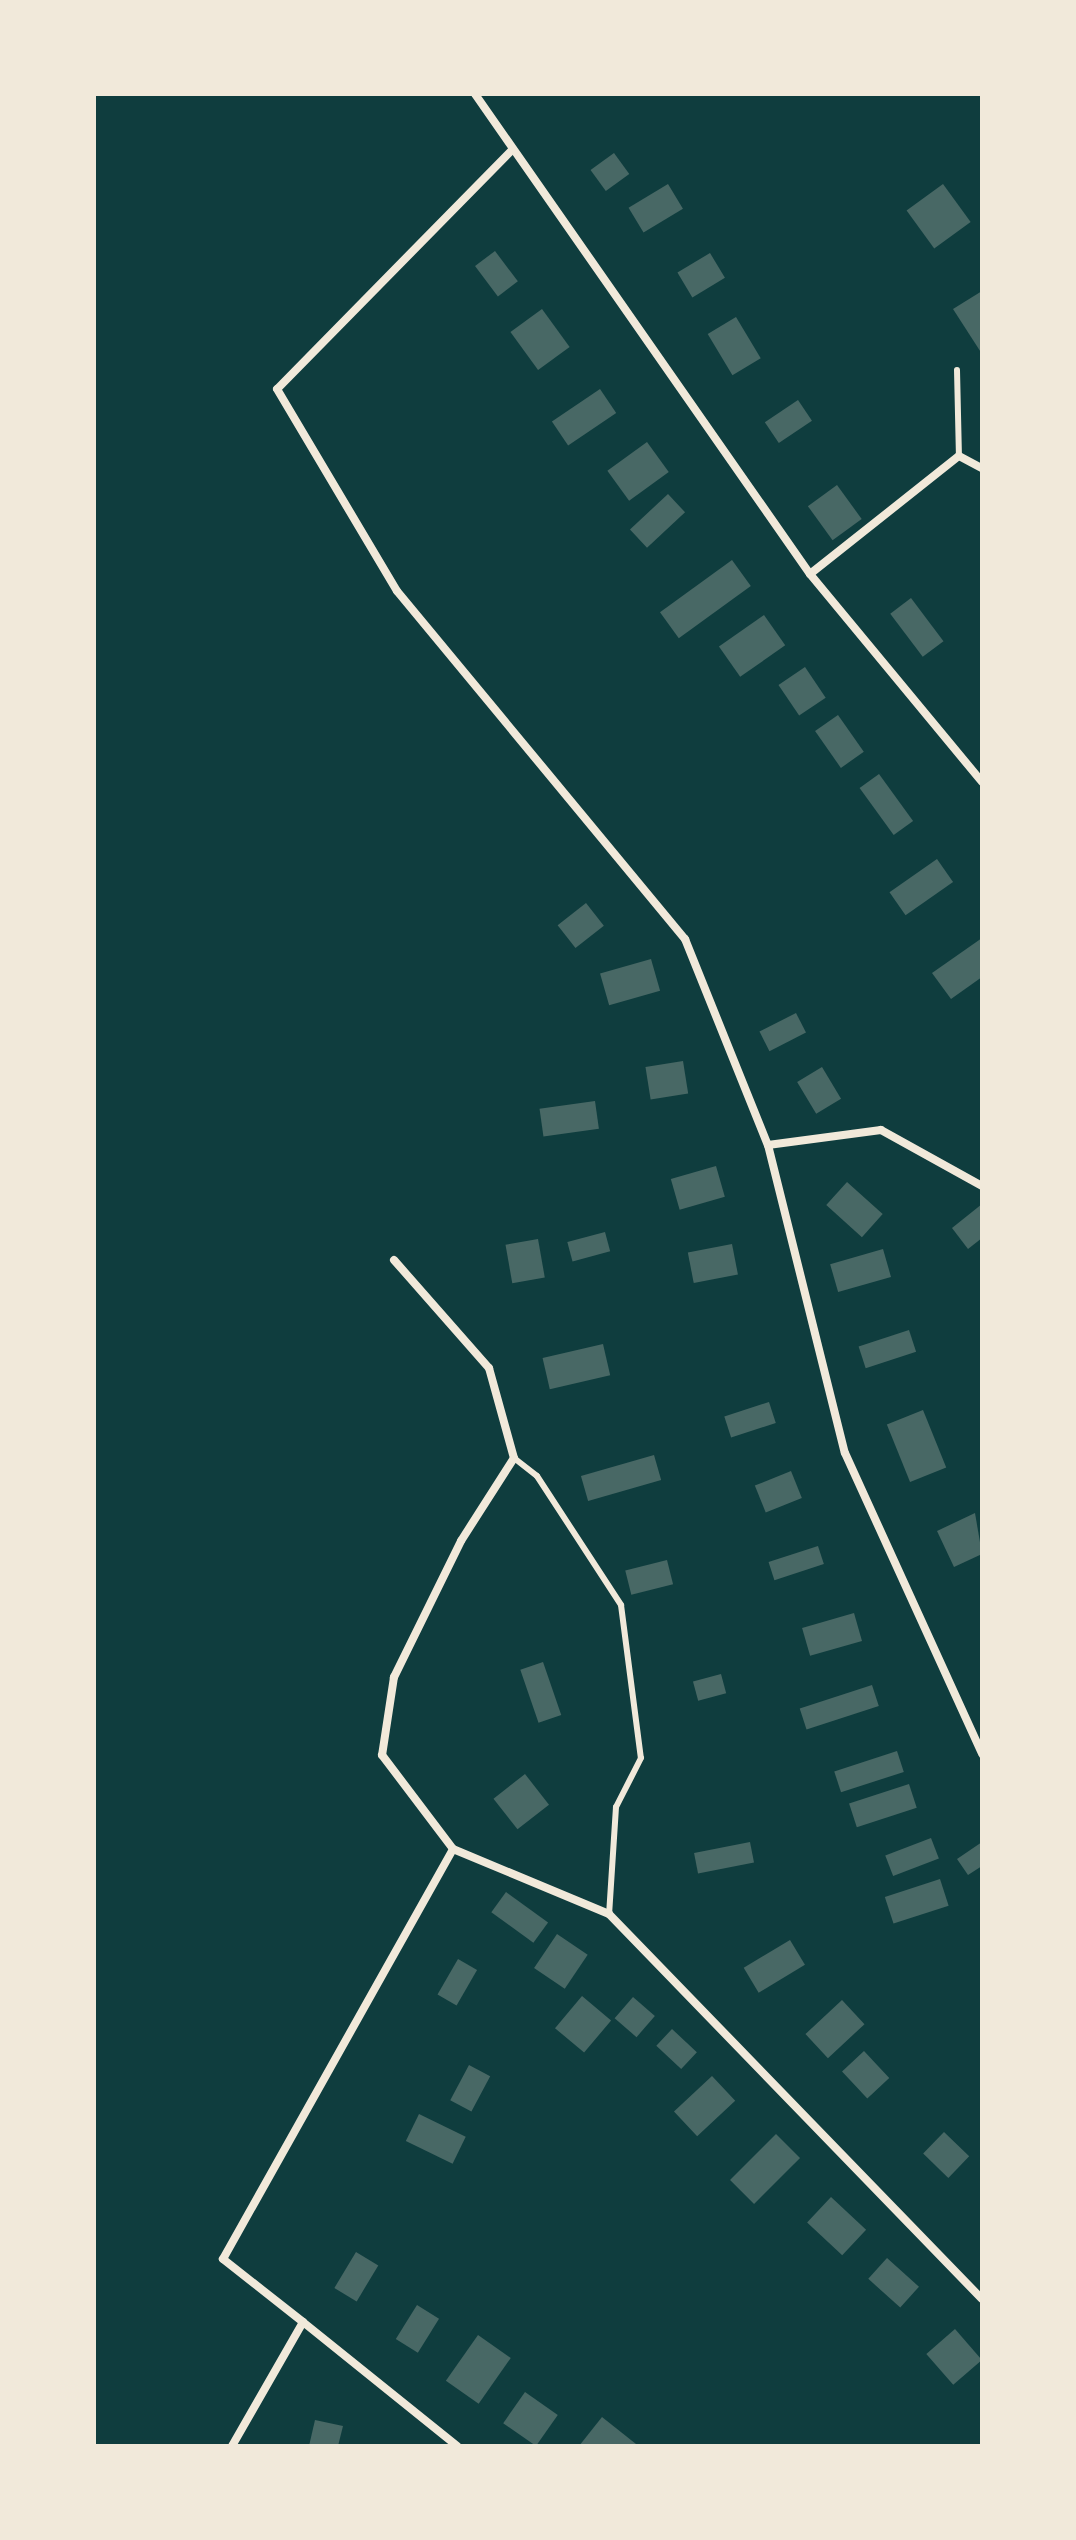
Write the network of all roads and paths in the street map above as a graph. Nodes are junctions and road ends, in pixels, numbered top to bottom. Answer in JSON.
{"nodes":[{"id":1,"x":475,"y":94,"type":"edge"},
{"id":2,"x":512,"y":150,"type":"junction"},
{"id":3,"x":957,"y":370,"type":"dead end"},
{"id":4,"x":959,"y":456,"type":"junction"},
{"id":5,"x":982,"y":468,"type":"edge"},
{"id":6,"x":810,"y":574,"type":"junction"},
{"id":7,"x":982,"y":782,"type":"edge"},
{"id":8,"x":768,"y":1145,"type":"junction"},
{"id":9,"x":982,"y":1186,"type":"edge"},
{"id":10,"x":394,"y":1260,"type":"dead end"},
{"id":11,"x":514,"y":1458,"type":"junction"},
{"id":12,"x":982,"y":1754,"type":"edge"},
{"id":13,"x":453,"y":1849,"type":"junction"},
{"id":14,"x":609,"y":1914,"type":"junction"},
{"id":15,"x":982,"y":2299,"type":"edge"},
{"id":16,"x":303,"y":2322,"type":"junction"},
{"id":17,"x":232,"y":2446,"type":"edge"},
{"id":18,"x":457,"y":2446,"type":"edge"}],
"edges":[{"from":1,"to":2,"type":"street"},
{"from":2,"to":6,"type":"street"},
{"from":2,"to":8,"type":"street"},
{"from":3,"to":4,"type":"lane"},
{"from":4,"to":5,"type":"street"},
{"from":4,"to":6,"type":"street"},
{"from":6,"to":7,"type":"street"},
{"from":8,"to":9,"type":"street"},
{"from":8,"to":12,"type":"street"},
{"from":10,"to":11,"type":"street"},
{"from":11,"to":13,"type":"street"},
{"from":11,"to":14,"type":"lane"},
{"from":13,"to":14,"type":"street"},
{"from":13,"to":16,"type":"street"},
{"from":14,"to":15,"type":"street"},
{"from":16,"to":17,"type":"street"},
{"from":16,"to":18,"type":"street"}]}
